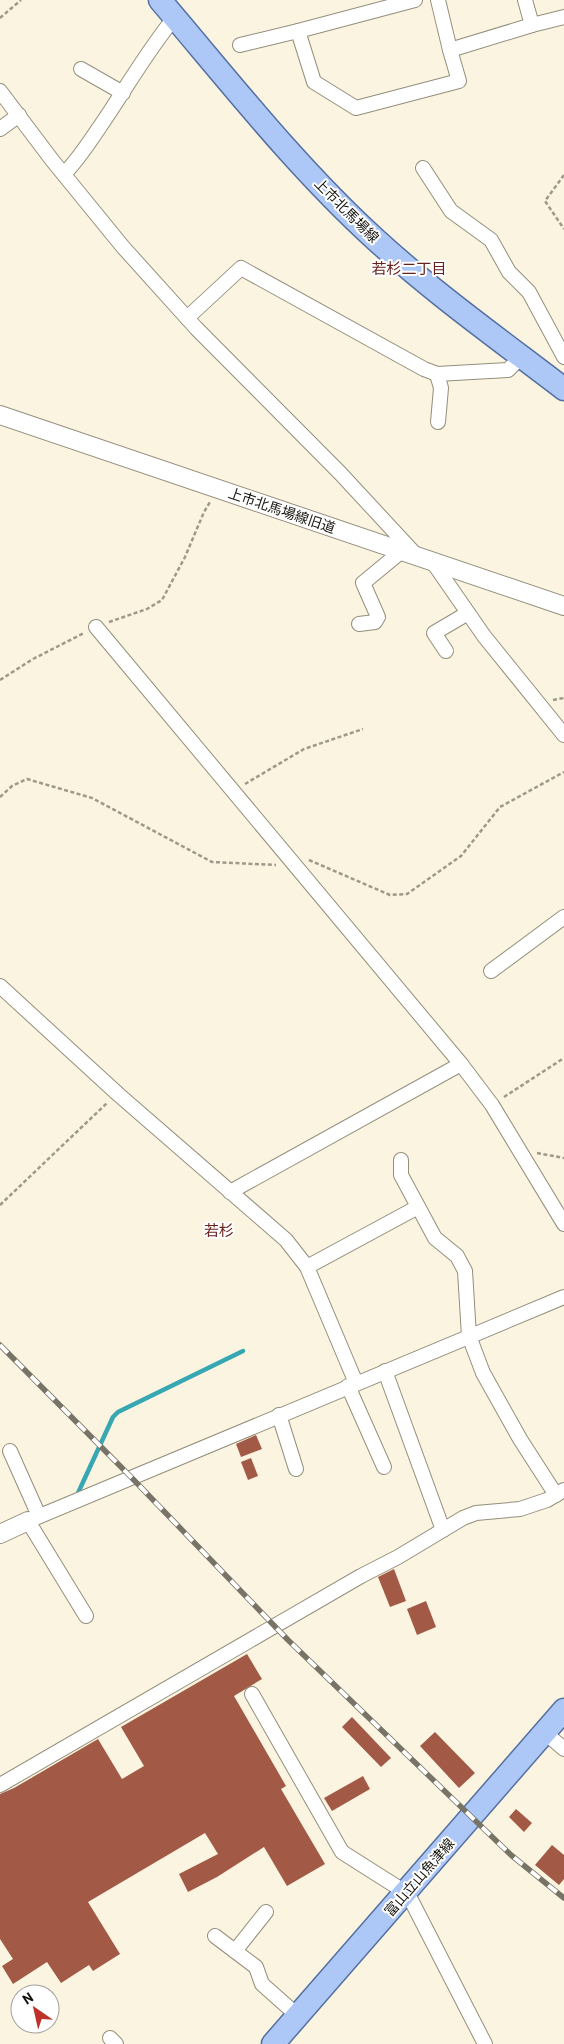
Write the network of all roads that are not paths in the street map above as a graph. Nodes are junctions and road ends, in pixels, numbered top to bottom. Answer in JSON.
{"nodes":[{"id":1,"x":160,"y":0,"type":"edge"},
{"id":2,"x":415,"y":0,"type":"edge"},
{"id":3,"x":438,"y":0,"type":"edge"},
{"id":4,"x":525,"y":0,"type":"edge"},
{"id":5,"x":174,"y":17,"type":"junction"},
{"id":6,"x":564,"y":17,"type":"edge"},
{"id":7,"x":532,"y":25,"type":"junction"},
{"id":8,"x":298,"y":31,"type":"junction"},
{"id":9,"x":240,"y":45,"type":"dead end"},
{"id":10,"x":450,"y":50,"type":"junction"},
{"id":11,"x":81,"y":69,"type":"dead end"},
{"id":12,"x":0,"y":91,"type":"edge"},
{"id":13,"x":123,"y":93,"type":"junction"},
{"id":14,"x":19,"y":115,"type":"junction"},
{"id":15,"x":0,"y":128,"type":"edge"},
{"id":16,"x":423,"y":168,"type":"dead end"},
{"id":17,"x":64,"y":174,"type":"junction"},
{"id":18,"x":187,"y":318,"type":"junction"},
{"id":19,"x":522,"y":356,"type":"junction"},
{"id":20,"x":564,"y":357,"type":"edge"},
{"id":21,"x":437,"y":374,"type":"junction"},
{"id":22,"x":561,"y":382,"type":"edge"},
{"id":23,"x":0,"y":414,"type":"edge"},
{"id":24,"x":438,"y":422,"type":"dead end"},
{"id":25,"x":417,"y":555,"type":"junction"},
{"id":26,"x":564,"y":606,"type":"edge"},
{"id":27,"x":468,"y":613,"type":"junction"},
{"id":28,"x":359,"y":624,"type":"dead end"},
{"id":29,"x":96,"y":626,"type":"road end"},
{"id":30,"x":446,"y":651,"type":"dead end"},
{"id":31,"x":564,"y":735,"type":"edge"},
{"id":32,"x":564,"y":917,"type":"edge"},
{"id":33,"x":491,"y":971,"type":"dead end"},
{"id":34,"x":0,"y":986,"type":"edge"},
{"id":35,"x":461,"y":1064,"type":"junction"},
{"id":36,"x":401,"y":1160,"type":"dead end"},
{"id":37,"x":230,"y":1192,"type":"junction"},
{"id":38,"x":418,"y":1207,"type":"junction"},
{"id":39,"x":564,"y":1224,"type":"edge"},
{"id":40,"x":307,"y":1267,"type":"junction"},
{"id":41,"x":564,"y":1297,"type":"edge"},
{"id":42,"x":469,"y":1336,"type":"junction"},
{"id":43,"x":385,"y":1371,"type":"junction"},
{"id":44,"x":352,"y":1385,"type":"junction"},
{"id":45,"x":279,"y":1415,"type":"junction"},
{"id":46,"x":10,"y":1451,"type":"dead end"},
{"id":47,"x":384,"y":1467,"type":"dead end"},
{"id":48,"x":296,"y":1469,"type":"dead end"},
{"id":49,"x":560,"y":1492,"type":"edge"},
{"id":50,"x":34,"y":1519,"type":"junction"},
{"id":51,"x":443,"y":1530,"type":"junction"},
{"id":52,"x":0,"y":1533,"type":"edge"},
{"id":53,"x":86,"y":1616,"type":"dead end"},
{"id":54,"x":252,"y":1694,"type":"dead end"},
{"id":55,"x":564,"y":1710,"type":"edge"},
{"id":56,"x":544,"y":1732,"type":"junction"},
{"id":57,"x":564,"y":1749,"type":"edge"},
{"id":58,"x":0,"y":1785,"type":"edge"},
{"id":59,"x":405,"y":1892,"type":"junction"},
{"id":60,"x":266,"y":1912,"type":"dead end"},
{"id":61,"x":215,"y":1936,"type":"dead end"},
{"id":62,"x":235,"y":1952,"type":"junction"},
{"id":63,"x":298,"y":2016,"type":"junction"},
{"id":64,"x":273,"y":2044,"type":"edge"},
{"id":65,"x":484,"y":2044,"type":"edge"}],
"edges":[{"from":1,"to":5,"type":"main road","name":"上市北馬場線"},
{"from":2,"to":8,"type":"street"},
{"from":3,"to":10,"type":"street"},
{"from":4,"to":7,"type":"street"},
{"from":5,"to":13,"type":"street"},
{"from":5,"to":19,"type":"main road","name":"上市北馬場線"},
{"from":6,"to":7,"type":"street"},
{"from":7,"to":10,"type":"street"},
{"from":8,"to":9,"type":"street"},
{"from":8,"to":10,"type":"street"},
{"from":11,"to":13,"type":"street"},
{"from":12,"to":14,"type":"street"},
{"from":13,"to":17,"type":"street"},
{"from":14,"to":15,"type":"street"},
{"from":14,"to":17,"type":"street"},
{"from":16,"to":20,"type":"street"},
{"from":17,"to":18,"type":"street"},
{"from":18,"to":21,"type":"street"},
{"from":18,"to":25,"type":"street"},
{"from":19,"to":21,"type":"street"},
{"from":19,"to":22,"type":"main road","name":"上市北馬場線"},
{"from":21,"to":24,"type":"street"},
{"from":23,"to":25,"type":"street","name":"上市北馬場線旧道"},
{"from":25,"to":26,"type":"street","name":"上市北馬場線旧道"},
{"from":25,"to":27,"type":"street"},
{"from":25,"to":28,"type":"street"},
{"from":27,"to":30,"type":"street"},
{"from":27,"to":31,"type":"street"},
{"from":29,"to":35,"type":"street"},
{"from":32,"to":33,"type":"street"},
{"from":34,"to":37,"type":"street"},
{"from":35,"to":37,"type":"street"},
{"from":35,"to":39,"type":"street"},
{"from":36,"to":38,"type":"street"},
{"from":37,"to":40,"type":"street"},
{"from":38,"to":40,"type":"street"},
{"from":38,"to":42,"type":"street"},
{"from":40,"to":44,"type":"street"},
{"from":41,"to":42,"type":"street"},
{"from":42,"to":43,"type":"street"},
{"from":42,"to":49,"type":"street"},
{"from":43,"to":44,"type":"street"},
{"from":43,"to":51,"type":"street"},
{"from":44,"to":45,"type":"street"},
{"from":44,"to":47,"type":"street"},
{"from":45,"to":48,"type":"street"},
{"from":45,"to":50,"type":"street"},
{"from":46,"to":50,"type":"street"},
{"from":49,"to":51,"type":"street"},
{"from":50,"to":52,"type":"street"},
{"from":50,"to":53,"type":"street"},
{"from":51,"to":58,"type":"street"},
{"from":54,"to":59,"type":"street"},
{"from":55,"to":56,"type":"main road","name":"富山立山魚津線"},
{"from":56,"to":57,"type":"street"},
{"from":56,"to":59,"type":"main road","name":"富山立山魚津線"},
{"from":59,"to":63,"type":"main road","name":"富山立山魚津線"},
{"from":59,"to":65,"type":"street"},
{"from":60,"to":62,"type":"street"},
{"from":61,"to":62,"type":"street"},
{"from":62,"to":63,"type":"street"},
{"from":63,"to":64,"type":"main road","name":"富山立山魚津線"}]}
